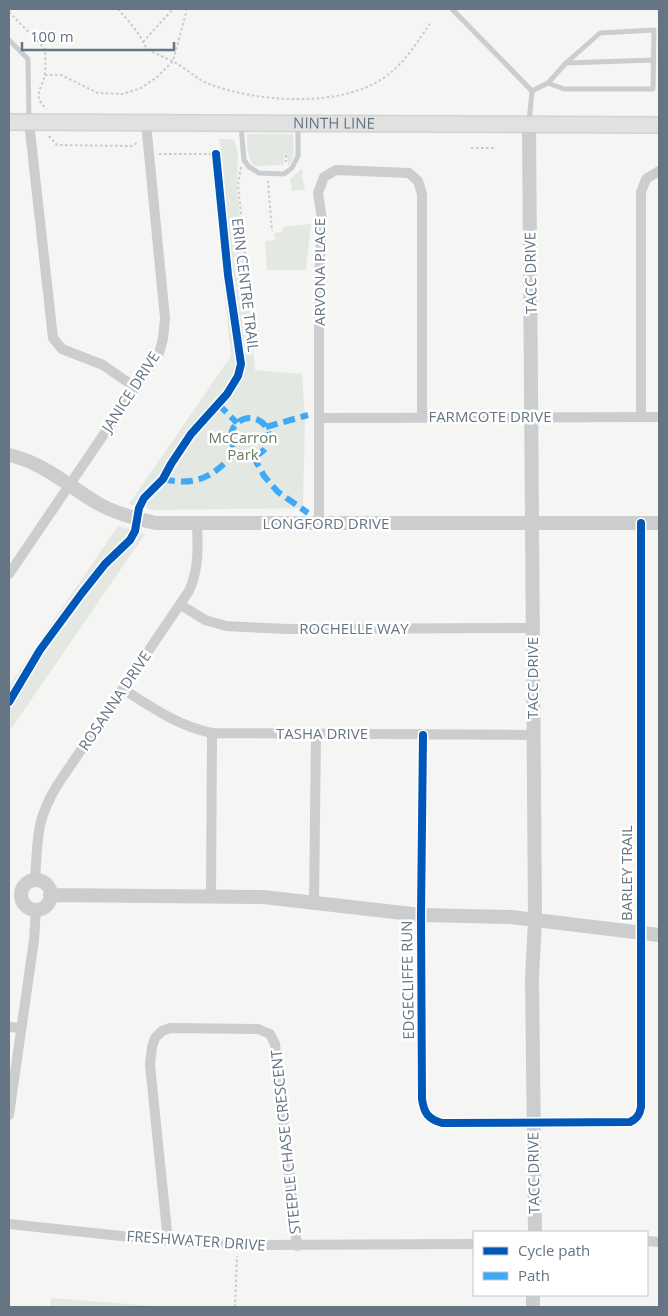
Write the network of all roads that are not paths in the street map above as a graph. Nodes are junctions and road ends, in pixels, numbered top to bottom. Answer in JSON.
{"nodes":[{"id":1,"x":452,"y":9,"type":"edge"},
{"id":2,"x":9,"y":40,"type":"edge"},
{"id":3,"x":653,"y":60,"type":"junction"},
{"id":4,"x":566,"y":63,"type":"junction"},
{"id":5,"x":548,"y":83,"type":"junction"},
{"id":6,"x":532,"y":92,"type":"junction"},
{"id":7,"x":9,"y":122,"type":"edge"},
{"id":8,"x":29,"y":122,"type":"junction"},
{"id":9,"x":241,"y":123,"type":"junction"},
{"id":10,"x":297,"y":123,"type":"junction"},
{"id":11,"x":146,"y":124,"type":"junction"},
{"id":12,"x":529,"y":124,"type":"junction"},
{"id":13,"x":659,"y":125,"type":"edge"},
{"id":14,"x":659,"y":171,"type":"edge"},
{"id":15,"x":136,"y":388,"type":"junction"},
{"id":16,"x":532,"y":417,"type":"junction"},
{"id":17,"x":641,"y":417,"type":"junction"},
{"id":18,"x":659,"y":417,"type":"edge"},
{"id":19,"x":320,"y":418,"type":"junction"},
{"id":20,"x":422,"y":418,"type":"junction"},
{"id":21,"x":9,"y":456,"type":"edge"},
{"id":22,"x":70,"y":485,"type":"junction"},
{"id":23,"x":533,"y":523,"type":"junction"},
{"id":24,"x":641,"y":523,"type":"junction"},
{"id":25,"x":659,"y":523,"type":"edge"},
{"id":26,"x":197,"y":524,"type":"junction"},
{"id":27,"x":319,"y":524,"type":"junction"},
{"id":28,"x":9,"y":574,"type":"edge"},
{"id":29,"x":181,"y":605,"type":"junction"},
{"id":30,"x":533,"y":628,"type":"junction"},
{"id":31,"x":123,"y":689,"type":"junction"},
{"id":32,"x":212,"y":734,"type":"junction"},
{"id":33,"x":316,"y":734,"type":"junction"},
{"id":34,"x":423,"y":735,"type":"junction"},
{"id":35,"x":533,"y":735,"type":"junction"},
{"id":36,"x":35,"y":880,"type":"junction"},
{"id":37,"x":15,"y":895,"type":"edge"},
{"id":38,"x":50,"y":895,"type":"junction"},
{"id":39,"x":212,"y":897,"type":"junction"},
{"id":40,"x":314,"y":903,"type":"junction"},
{"id":41,"x":36,"y":910,"type":"junction"},
{"id":42,"x":421,"y":915,"type":"junction"},
{"id":43,"x":535,"y":920,"type":"junction"},
{"id":44,"x":641,"y":933,"type":"junction"},
{"id":45,"x":659,"y":935,"type":"edge"},
{"id":46,"x":9,"y":1028,"type":"edge"},
{"id":47,"x":21,"y":1028,"type":"junction"},
{"id":48,"x":9,"y":1115,"type":"edge"},
{"id":49,"x":533,"y":1123,"type":"junction"},
{"id":50,"x":9,"y":1224,"type":"edge"},
{"id":51,"x":535,"y":1231,"type":"edge"},
{"id":52,"x":168,"y":1241,"type":"junction"},
{"id":53,"x":473,"y":1244,"type":"edge"},
{"id":54,"x":297,"y":1246,"type":"junction"}],
"edges":[{"from":1,"to":6,"type":"lane"},
{"from":2,"to":8,"type":"lane"},
{"from":3,"to":4,"type":"lane"},
{"from":3,"to":4,"type":"lane"},
{"from":3,"to":5,"type":"lane"},
{"from":4,"to":5,"type":"lane"},
{"from":5,"to":6,"type":"lane"},
{"from":6,"to":12,"type":"lane"},
{"from":7,"to":8,"type":"main road","name":"NINTH LINE"},
{"from":8,"to":11,"type":"main road","name":"NINTH LINE"},
{"from":8,"to":15,"type":"street"},
{"from":9,"to":10,"type":"main road","name":"NINTH LINE"},
{"from":9,"to":10,"type":"lane"},
{"from":9,"to":11,"type":"main road","name":"NINTH LINE"},
{"from":10,"to":12,"type":"main road","name":"NINTH LINE"},
{"from":11,"to":15,"type":"street","name":"JANICE DRIVE"},
{"from":12,"to":13,"type":"main road","name":"NINTH LINE"},
{"from":12,"to":16,"type":"street","name":"TACC DRIVE"},
{"from":14,"to":17,"type":"street"},
{"from":15,"to":22,"type":"street","name":"JANICE DRIVE"},
{"from":16,"to":17,"type":"street","name":"FARMCOTE DRIVE"},
{"from":16,"to":20,"type":"street","name":"FARMCOTE DRIVE"},
{"from":16,"to":23,"type":"street","name":"TACC DRIVE"},
{"from":17,"to":18,"type":"street","name":"FARMCOTE DRIVE"},
{"from":19,"to":20,"type":"street","name":"FARMCOTE DRIVE"},
{"from":19,"to":20,"type":"street","name":"ARVONA PLACE"},
{"from":19,"to":27,"type":"street","name":"ARVONA PLACE"},
{"from":21,"to":22,"type":"street","name":"LONGFORD DRIVE"},
{"from":22,"to":26,"type":"street","name":"LONGFORD DRIVE"},
{"from":22,"to":28,"type":"street","name":"JANICE DRIVE"},
{"from":23,"to":24,"type":"street","name":"LONGFORD DRIVE"},
{"from":23,"to":27,"type":"street","name":"LONGFORD DRIVE"},
{"from":23,"to":30,"type":"street","name":"TACC DRIVE"},
{"from":24,"to":25,"type":"street","name":"LONGFORD DRIVE"},
{"from":24,"to":44,"type":"street","name":"BARLEY TRAIL"},
{"from":26,"to":27,"type":"street","name":"LONGFORD DRIVE"},
{"from":26,"to":29,"type":"street","name":"ROSANNA DRIVE"},
{"from":29,"to":30,"type":"street","name":"ROCHELLE WAY"},
{"from":29,"to":31,"type":"street","name":"ROSANNA DRIVE"},
{"from":30,"to":35,"type":"street","name":"TACC DRIVE"},
{"from":31,"to":32,"type":"street","name":"TASHA DRIVE"},
{"from":31,"to":36,"type":"street","name":"ROSANNA DRIVE"},
{"from":32,"to":33,"type":"street","name":"TASHA DRIVE"},
{"from":32,"to":39,"type":"street"},
{"from":33,"to":34,"type":"street","name":"TASHA DRIVE"},
{"from":33,"to":40,"type":"street"},
{"from":34,"to":35,"type":"street","name":"TASHA DRIVE"},
{"from":34,"to":42,"type":"street","name":"EDGECLIFFE RUN"},
{"from":35,"to":43,"type":"street","name":"TACC DRIVE"},
{"from":36,"to":37,"type":"street"},
{"from":36,"to":38,"type":"street"},
{"from":37,"to":41,"type":"street"},
{"from":38,"to":39,"type":"street"},
{"from":38,"to":41,"type":"street"},
{"from":39,"to":40,"type":"street"},
{"from":40,"to":42,"type":"street"},
{"from":41,"to":47,"type":"street"},
{"from":42,"to":43,"type":"street"},
{"from":42,"to":49,"type":"street","name":"EDGECLIFFE RUN"},
{"from":43,"to":44,"type":"street"},
{"from":43,"to":49,"type":"street","name":"TACC DRIVE"},
{"from":44,"to":45,"type":"street"},
{"from":44,"to":49,"type":"street","name":"BARLEY TRAIL"},
{"from":46,"to":47,"type":"street"},
{"from":47,"to":48,"type":"street"},
{"from":49,"to":51,"type":"street","name":"TACC DRIVE"},
{"from":50,"to":52,"type":"street","name":"FRESHWATER DRIVE"},
{"from":52,"to":54,"type":"street","name":"FRESHWATER DRIVE"},
{"from":52,"to":54,"type":"street","name":"STEEPLE CHASE CRESCENT"},
{"from":53,"to":54,"type":"street","name":"FRESHWATER DRIVE"}]}
